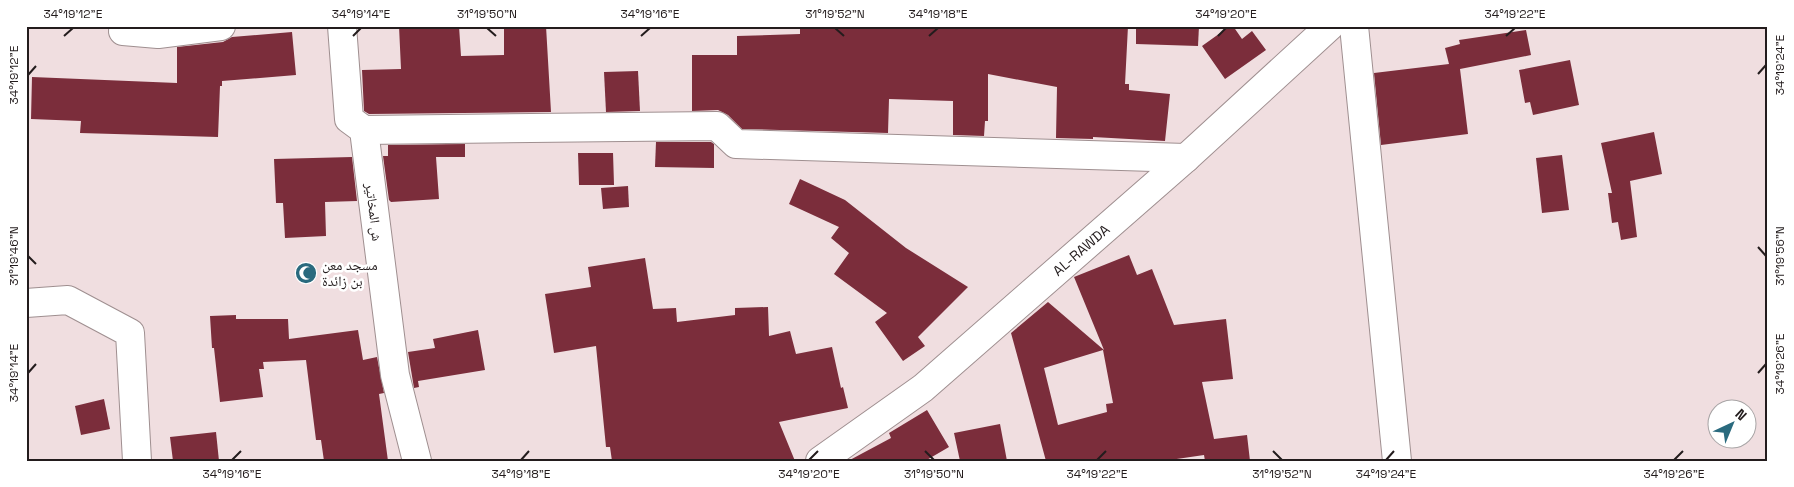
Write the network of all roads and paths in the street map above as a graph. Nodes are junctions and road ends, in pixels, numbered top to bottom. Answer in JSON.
{"nodes":[{"id":1,"x":221,"y":26,"type":"edge"},
{"id":2,"x":342,"y":26,"type":"edge"},
{"id":3,"x":1330,"y":26,"type":"edge"},
{"id":4,"x":1354,"y":26,"type":"edge"},
{"id":5,"x":123,"y":31,"type":"dead end"},
{"id":6,"x":364,"y":130,"type":"junction"},
{"id":7,"x":1186,"y":158,"type":"junction"},
{"id":8,"x":26,"y":304,"type":"edge"},
{"id":9,"x":137,"y":461,"type":"edge"},
{"id":10,"x":417,"y":461,"type":"edge"},
{"id":11,"x":820,"y":461,"type":"edge"},
{"id":12,"x":1397,"y":461,"type":"edge"}],
"edges":[{"from":1,"to":5,"type":"street"},
{"from":2,"to":6,"type":"street"},
{"from":3,"to":7,"type":"street","name":"AL-RAWDA"},
{"from":4,"to":12,"type":"street"},
{"from":6,"to":7,"type":"street"},
{"from":6,"to":10,"type":"street","name":"ش المخاتير"},
{"from":7,"to":11,"type":"street","name":"AL-RAWDA"},
{"from":8,"to":9,"type":"street"}]}
